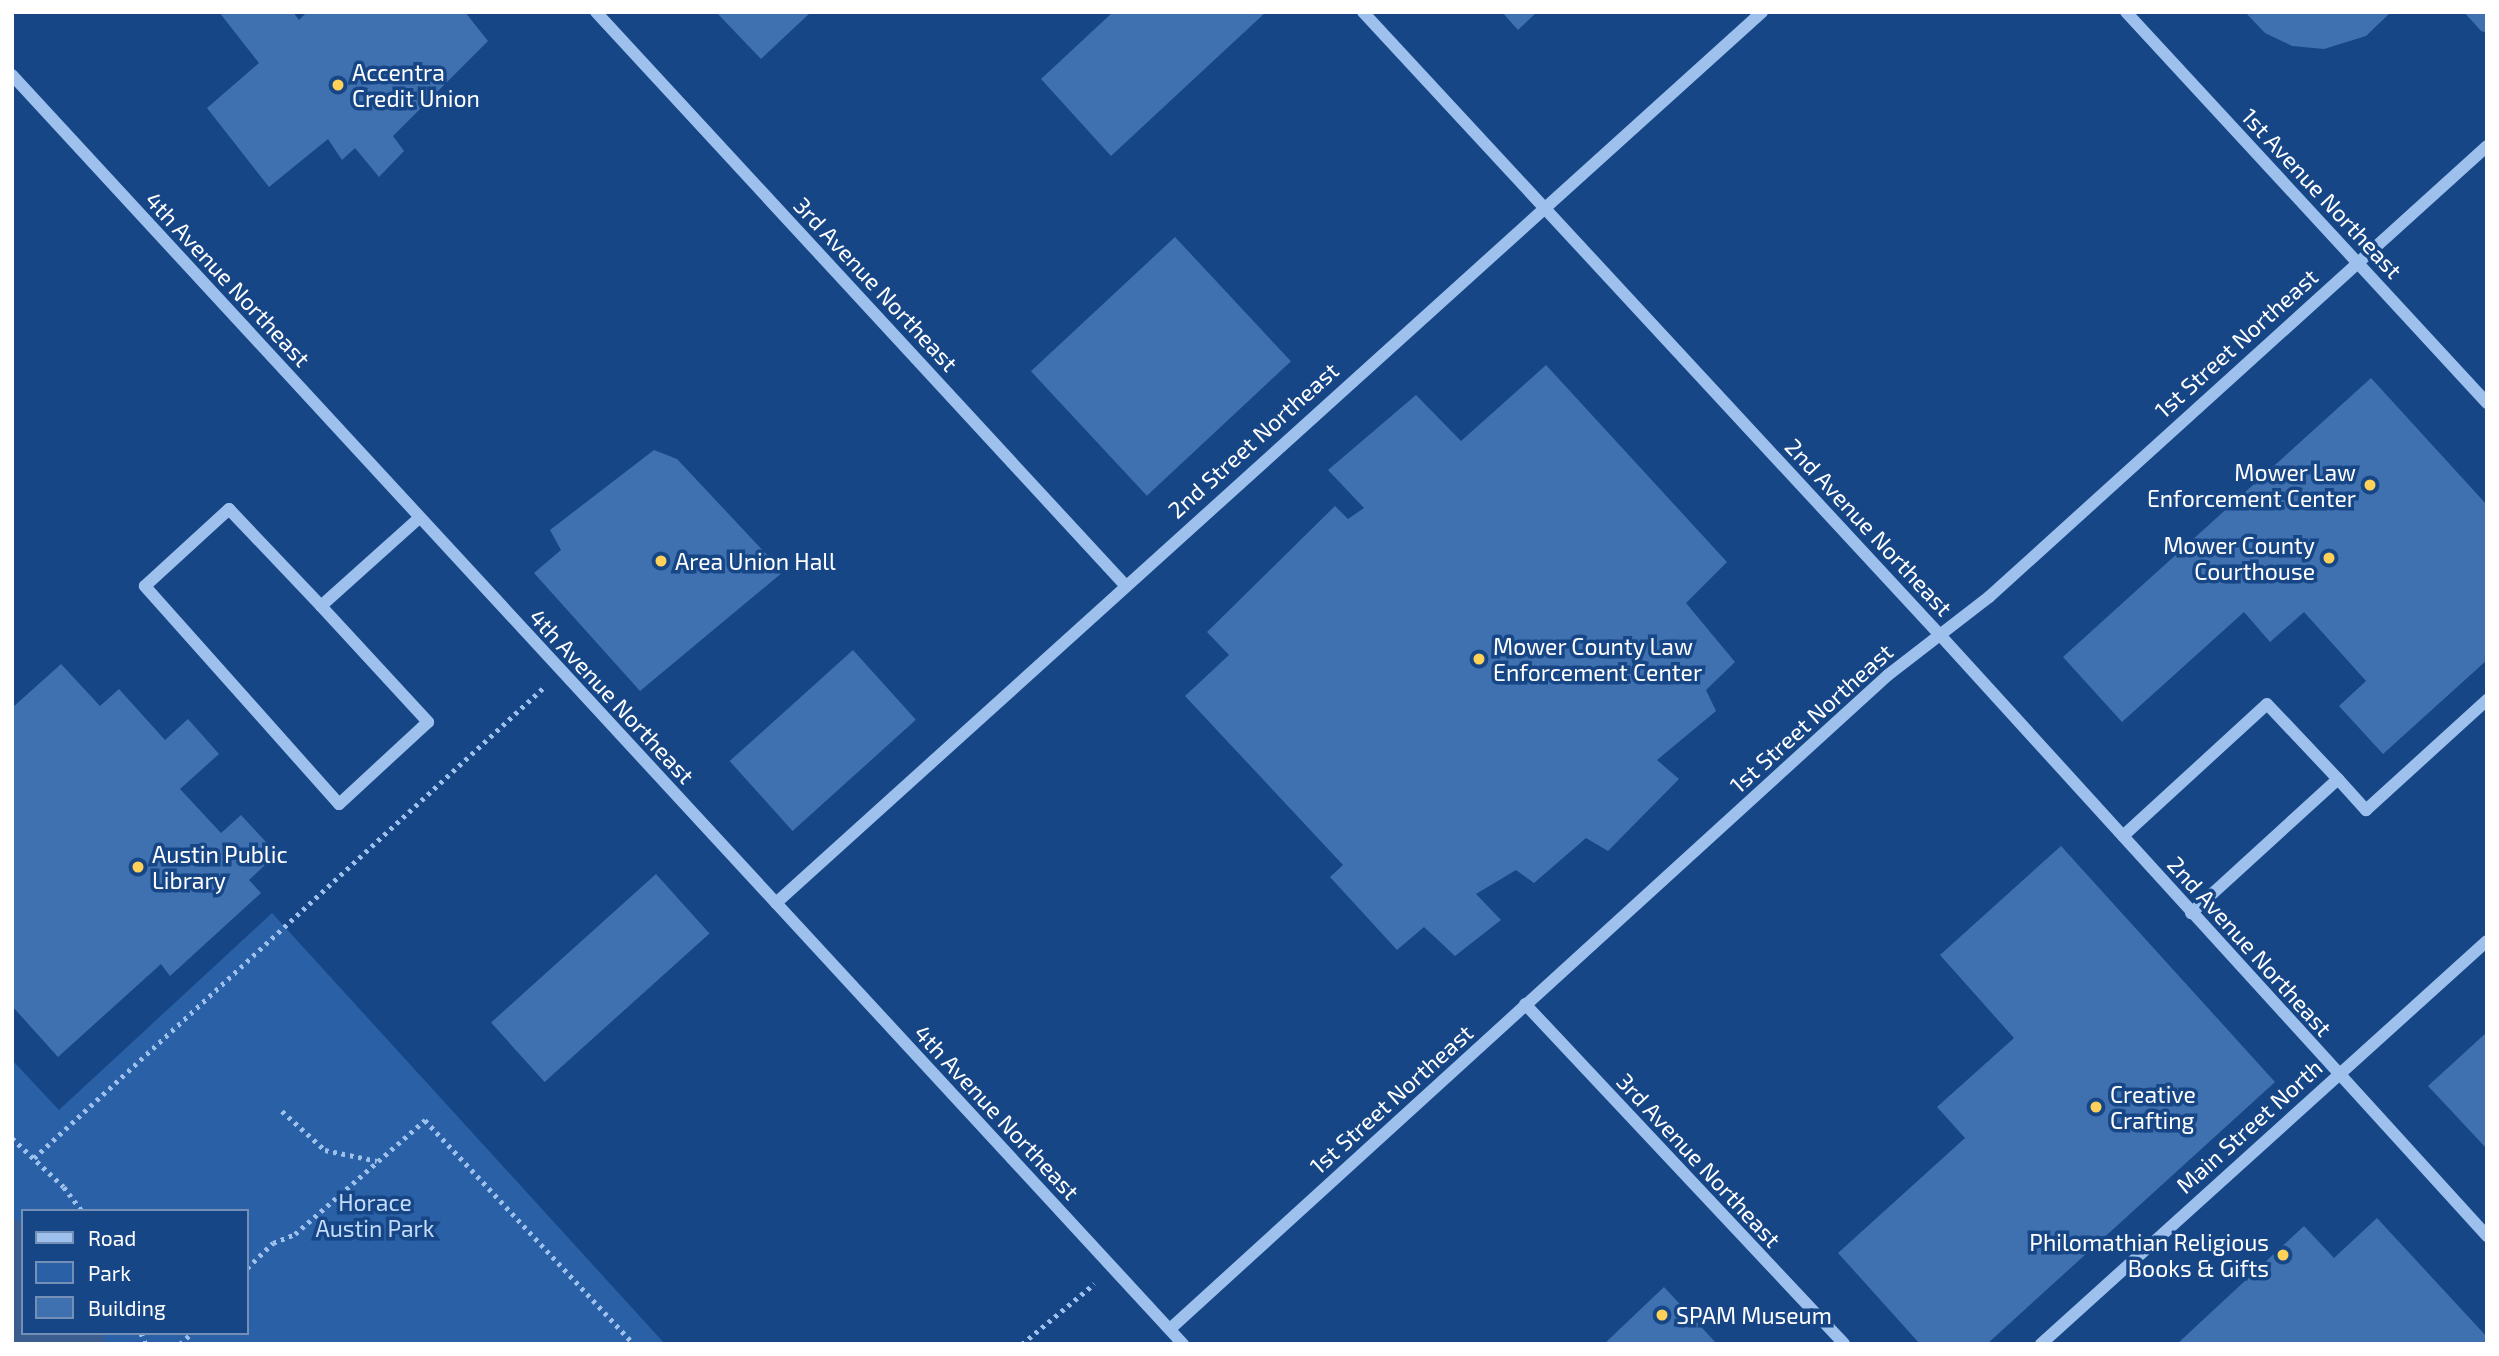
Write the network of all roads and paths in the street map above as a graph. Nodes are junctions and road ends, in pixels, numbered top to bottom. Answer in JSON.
{"nodes":[{"id":1,"x":596,"y":12,"type":"edge"},
{"id":2,"x":1363,"y":12,"type":"edge"},
{"id":3,"x":1762,"y":12,"type":"edge"},
{"id":4,"x":2126,"y":12,"type":"edge"},
{"id":5,"x":12,"y":75,"type":"edge"},
{"id":6,"x":2487,"y":146,"type":"edge"},
{"id":7,"x":1545,"y":208,"type":"junction"},
{"id":8,"x":2357,"y":262,"type":"junction"},
{"id":9,"x":2487,"y":403,"type":"edge"},
{"id":10,"x":419,"y":518,"type":"junction"},
{"id":11,"x":1124,"y":584,"type":"junction"},
{"id":12,"x":321,"y":606,"type":"junction"},
{"id":13,"x":1940,"y":635,"type":"junction"},
{"id":14,"x":561,"y":672,"type":"junction"},
{"id":15,"x":2487,"y":700,"type":"edge"},
{"id":16,"x":2337,"y":779,"type":"junction"},
{"id":17,"x":2123,"y":836,"type":"junction"},
{"id":18,"x":776,"y":903,"type":"junction"},
{"id":19,"x":2191,"y":913,"type":"junction"},
{"id":20,"x":2487,"y":941,"type":"edge"},
{"id":21,"x":1525,"y":1004,"type":"junction"},
{"id":22,"x":2338,"y":1074,"type":"junction"},
{"id":23,"x":282,"y":1111,"type":"dead end"},
{"id":24,"x":12,"y":1138,"type":"edge"},
{"id":25,"x":34,"y":1158,"type":"junction"},
{"id":26,"x":378,"y":1161,"type":"junction"},
{"id":27,"x":80,"y":1209,"type":"edge"},
{"id":28,"x":2487,"y":1236,"type":"edge"},
{"id":29,"x":248,"y":1267,"type":"edge"},
{"id":30,"x":1113,"y":1268,"type":"junction"},
{"id":31,"x":1170,"y":1329,"type":"junction"},
{"id":32,"x":635,"y":1344,"type":"edge"},
{"id":33,"x":1022,"y":1344,"type":"edge"},
{"id":34,"x":1183,"y":1344,"type":"edge"},
{"id":35,"x":1844,"y":1344,"type":"edge"},
{"id":36,"x":2041,"y":1344,"type":"edge"}],
"edges":[{"from":1,"to":11,"type":"street","name":"3rd Avenue Northeast"},
{"from":2,"to":7,"type":"street","name":"2nd Avenue Northeast"},
{"from":3,"to":7,"type":"street","name":"2nd Street Northeast"},
{"from":4,"to":8,"type":"street","name":"1st Avenue Northeast"},
{"from":5,"to":10,"type":"street","name":"4th Avenue Northeast"},
{"from":6,"to":8,"type":"street","name":"1st Street Northeast"},
{"from":7,"to":11,"type":"street","name":"2nd Street Northeast"},
{"from":7,"to":13,"type":"street","name":"2nd Avenue Northeast"},
{"from":8,"to":9,"type":"street","name":"1st Avenue Northeast"},
{"from":8,"to":13,"type":"street","name":"1st Street Northeast"},
{"from":10,"to":12,"type":"street"},
{"from":10,"to":14,"type":"street","name":"4th Avenue Northeast"},
{"from":11,"to":18,"type":"street","name":"2nd Street Northeast"},
{"from":12,"to":12,"type":"street"},
{"from":13,"to":17,"type":"street","name":"2nd Avenue Northeast"},
{"from":13,"to":21,"type":"street","name":"1st Street Northeast"},
{"from":14,"to":18,"type":"street","name":"4th Avenue Northeast"},
{"from":14,"to":25,"type":"path"},
{"from":15,"to":16,"type":"street"},
{"from":16,"to":17,"type":"street"},
{"from":16,"to":19,"type":"street"},
{"from":17,"to":19,"type":"street","name":"2nd Avenue Northeast"},
{"from":18,"to":30,"type":"street","name":"4th Avenue Northeast"},
{"from":19,"to":22,"type":"street","name":"2nd Avenue Northeast"},
{"from":20,"to":22,"type":"street","name":"Main Street North"},
{"from":21,"to":31,"type":"street","name":"1st Street Northeast"},
{"from":21,"to":35,"type":"street","name":"3rd Avenue Northeast"},
{"from":22,"to":28,"type":"street","name":"2nd Avenue Northeast"},
{"from":22,"to":36,"type":"street","name":"Main Street North"},
{"from":23,"to":26,"type":"path"},
{"from":24,"to":25,"type":"path"},
{"from":25,"to":27,"type":"path"},
{"from":26,"to":29,"type":"path"},
{"from":26,"to":32,"type":"path"},
{"from":30,"to":31,"type":"street","name":"4th Avenue Northeast"},
{"from":30,"to":33,"type":"path"},
{"from":31,"to":34,"type":"street","name":"4th Avenue Northeast"}]}
